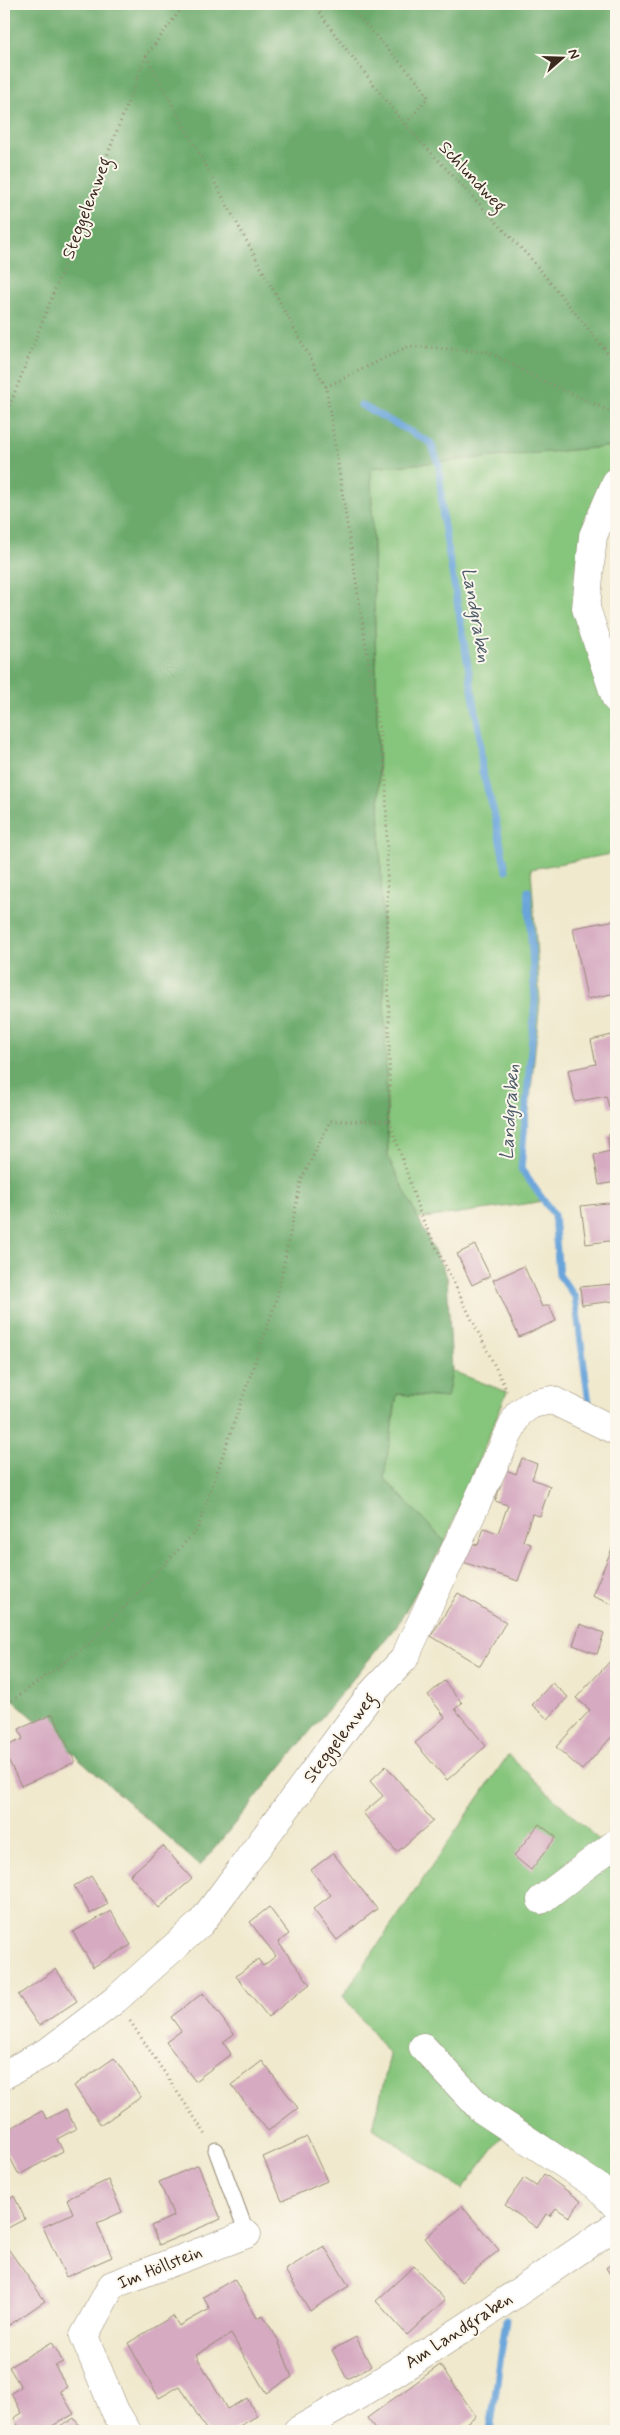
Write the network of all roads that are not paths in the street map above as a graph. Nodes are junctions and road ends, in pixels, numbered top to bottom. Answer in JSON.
{"nodes":[{"id":1,"x":616,"y":482,"type":"edge"},
{"id":2,"x":616,"y":699,"type":"edge"},
{"id":3,"x":616,"y":1431,"type":"edge"},
{"id":4,"x":616,"y":1843,"type":"edge"},
{"id":5,"x":541,"y":1900,"type":"dead end"},
{"id":6,"x":423,"y":2048,"type":"dead end"},
{"id":7,"x":4,"y":2075,"type":"edge"},
{"id":8,"x":216,"y":2150,"type":"road end"},
{"id":9,"x":616,"y":2206,"type":"edge"},
{"id":10,"x":616,"y":2225,"type":"edge"},
{"id":11,"x":246,"y":2234,"type":"joint"},
{"id":12,"x":127,"y":2431,"type":"edge"},
{"id":13,"x":297,"y":2431,"type":"edge"}],
"edges":[{"from":1,"to":2,"type":"street"},
{"from":3,"to":7,"type":"street","name":"Steggelenweg"},
{"from":4,"to":5,"type":"street"},
{"from":6,"to":9,"type":"street"},
{"from":8,"to":11,"type":"lane"},
{"from":10,"to":13,"type":"street","name":"Am Landgraben"},
{"from":11,"to":12,"type":"street","name":"Im Höllstein"}]}
